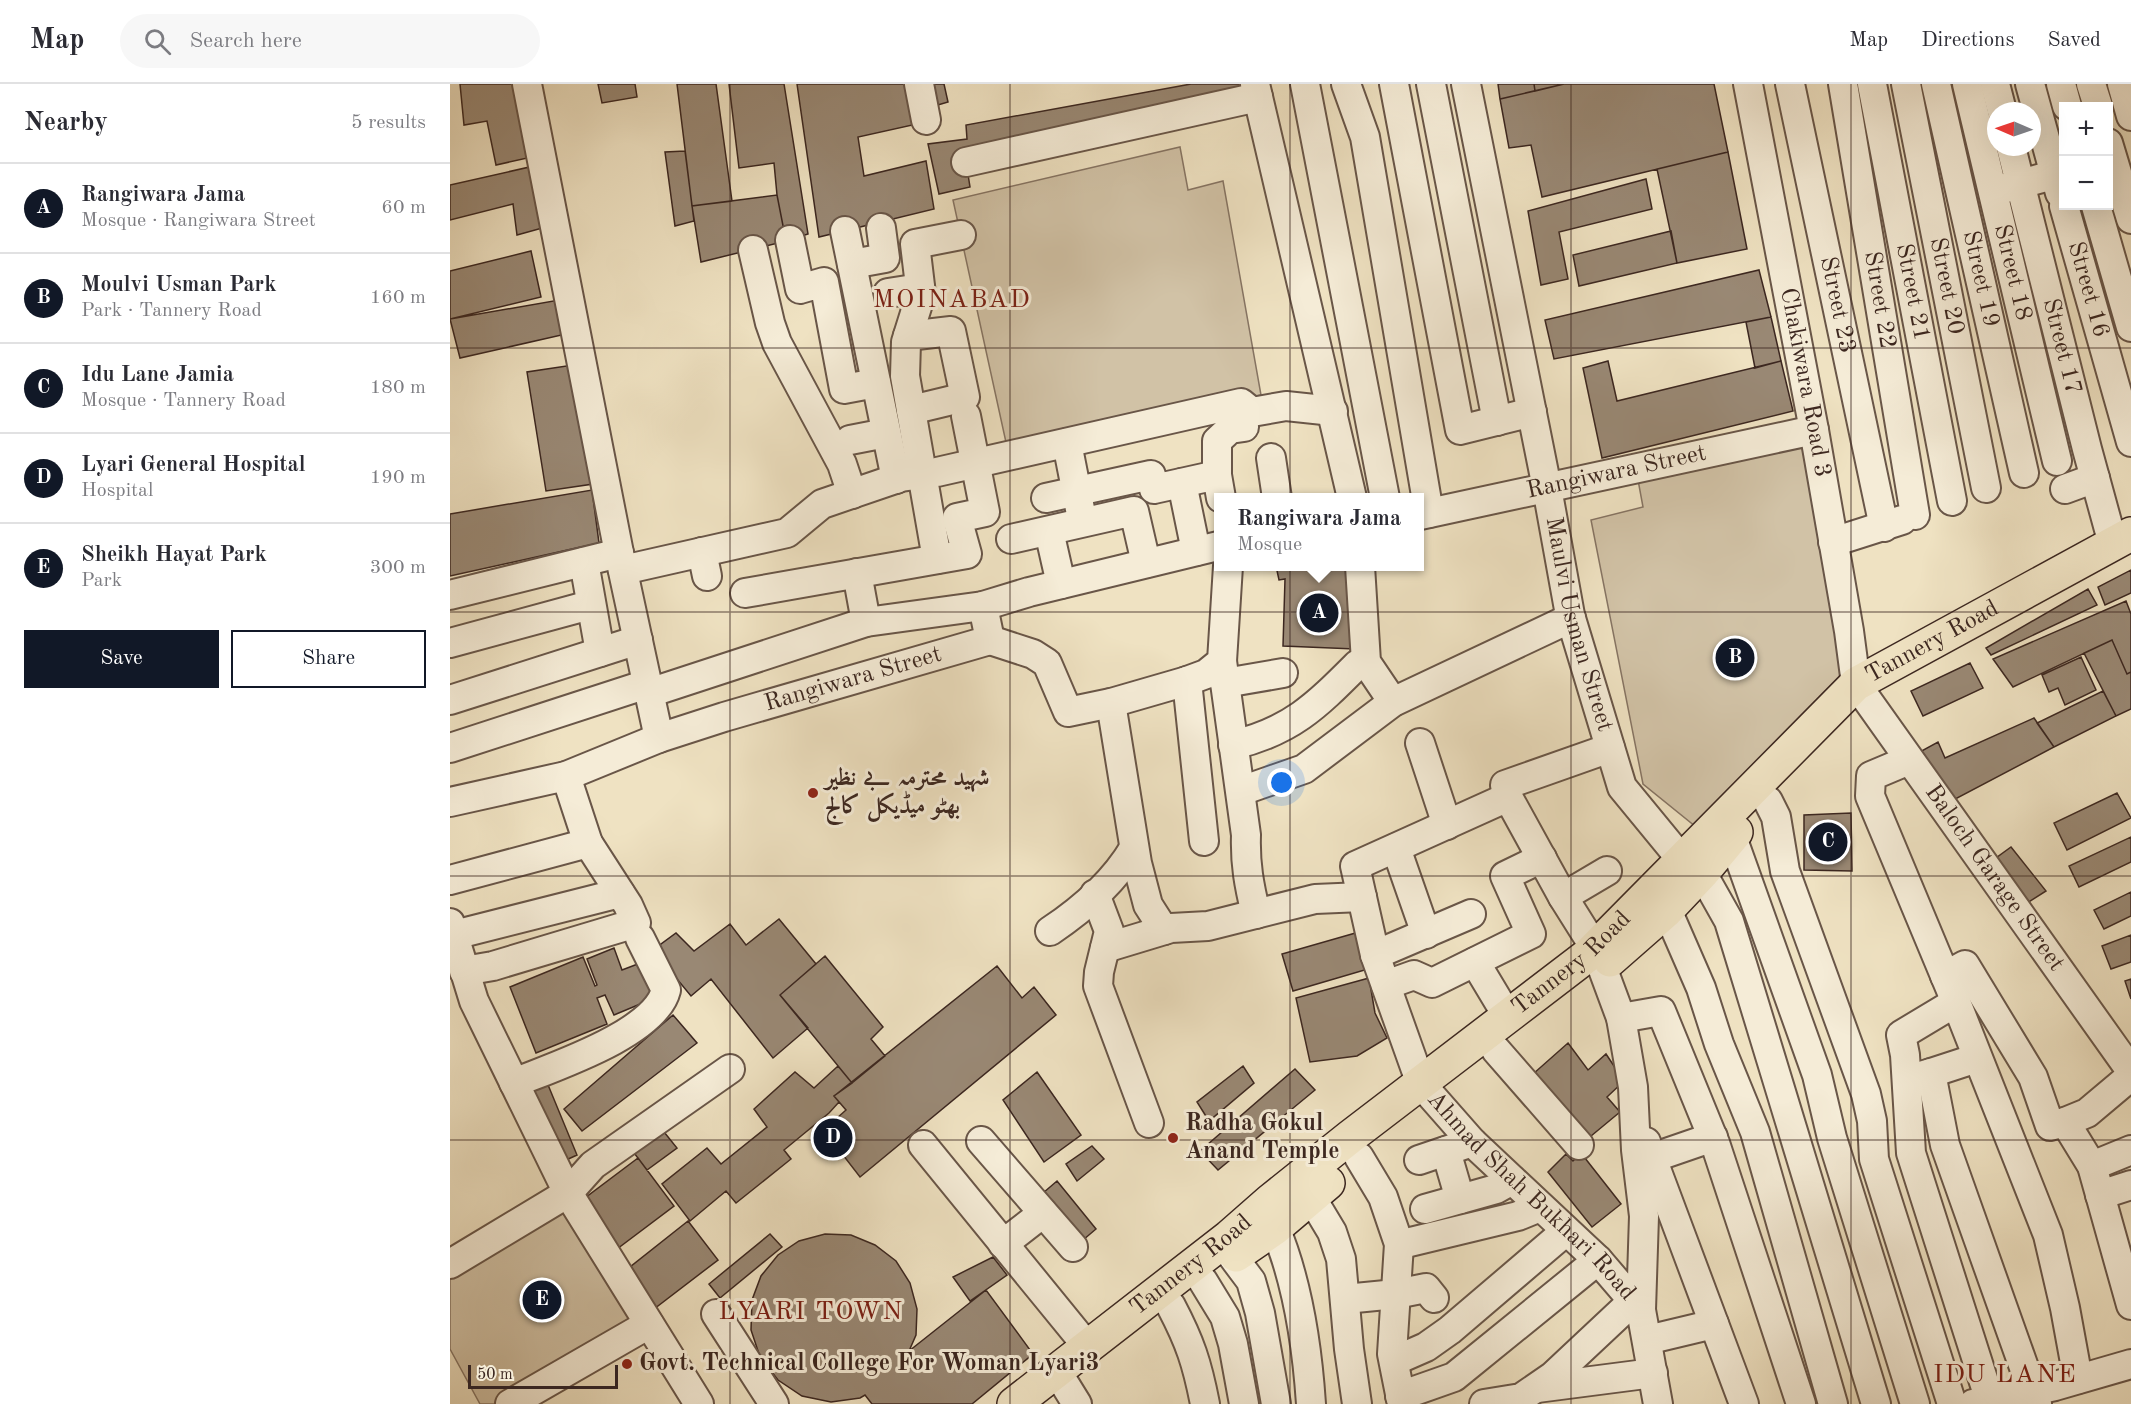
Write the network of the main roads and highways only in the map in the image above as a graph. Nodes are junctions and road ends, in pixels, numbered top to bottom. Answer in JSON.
{"nodes":[{"id":1,"x":2125,"y":543,"type":"edge"},
{"id":2,"x":1862,"y":693,"type":"junction"},
{"id":3,"x":1692,"y":866,"type":"junction"},
{"id":4,"x":1599,"y":957,"type":"junction"},
{"id":5,"x":1426,"y":1091,"type":"junction"},
{"id":6,"x":1063,"y":1392,"type":"edge"},
{"id":7,"x":1014,"y":1404,"type":"edge"}],
"edges":[{"from":1,"to":2,"type":"main road","name":"Tannery Road"},
{"from":2,"to":3,"type":"main road","name":"Tannery Road"},
{"from":2,"to":3,"type":"main road","name":"Tannery Road"},
{"from":3,"to":4,"type":"main road","name":"Tannery Road"},
{"from":3,"to":4,"type":"main road","name":"Tannery Road"},
{"from":4,"to":5,"type":"main road","name":"Tannery Road"},
{"from":4,"to":5,"type":"main road","name":"Tannery Road"},
{"from":5,"to":6,"type":"main road","name":"Tannery Road"},
{"from":5,"to":6,"type":"main road","name":"Tannery Road"},
{"from":6,"to":7,"type":"main road","name":"Tannery Road"}]}
